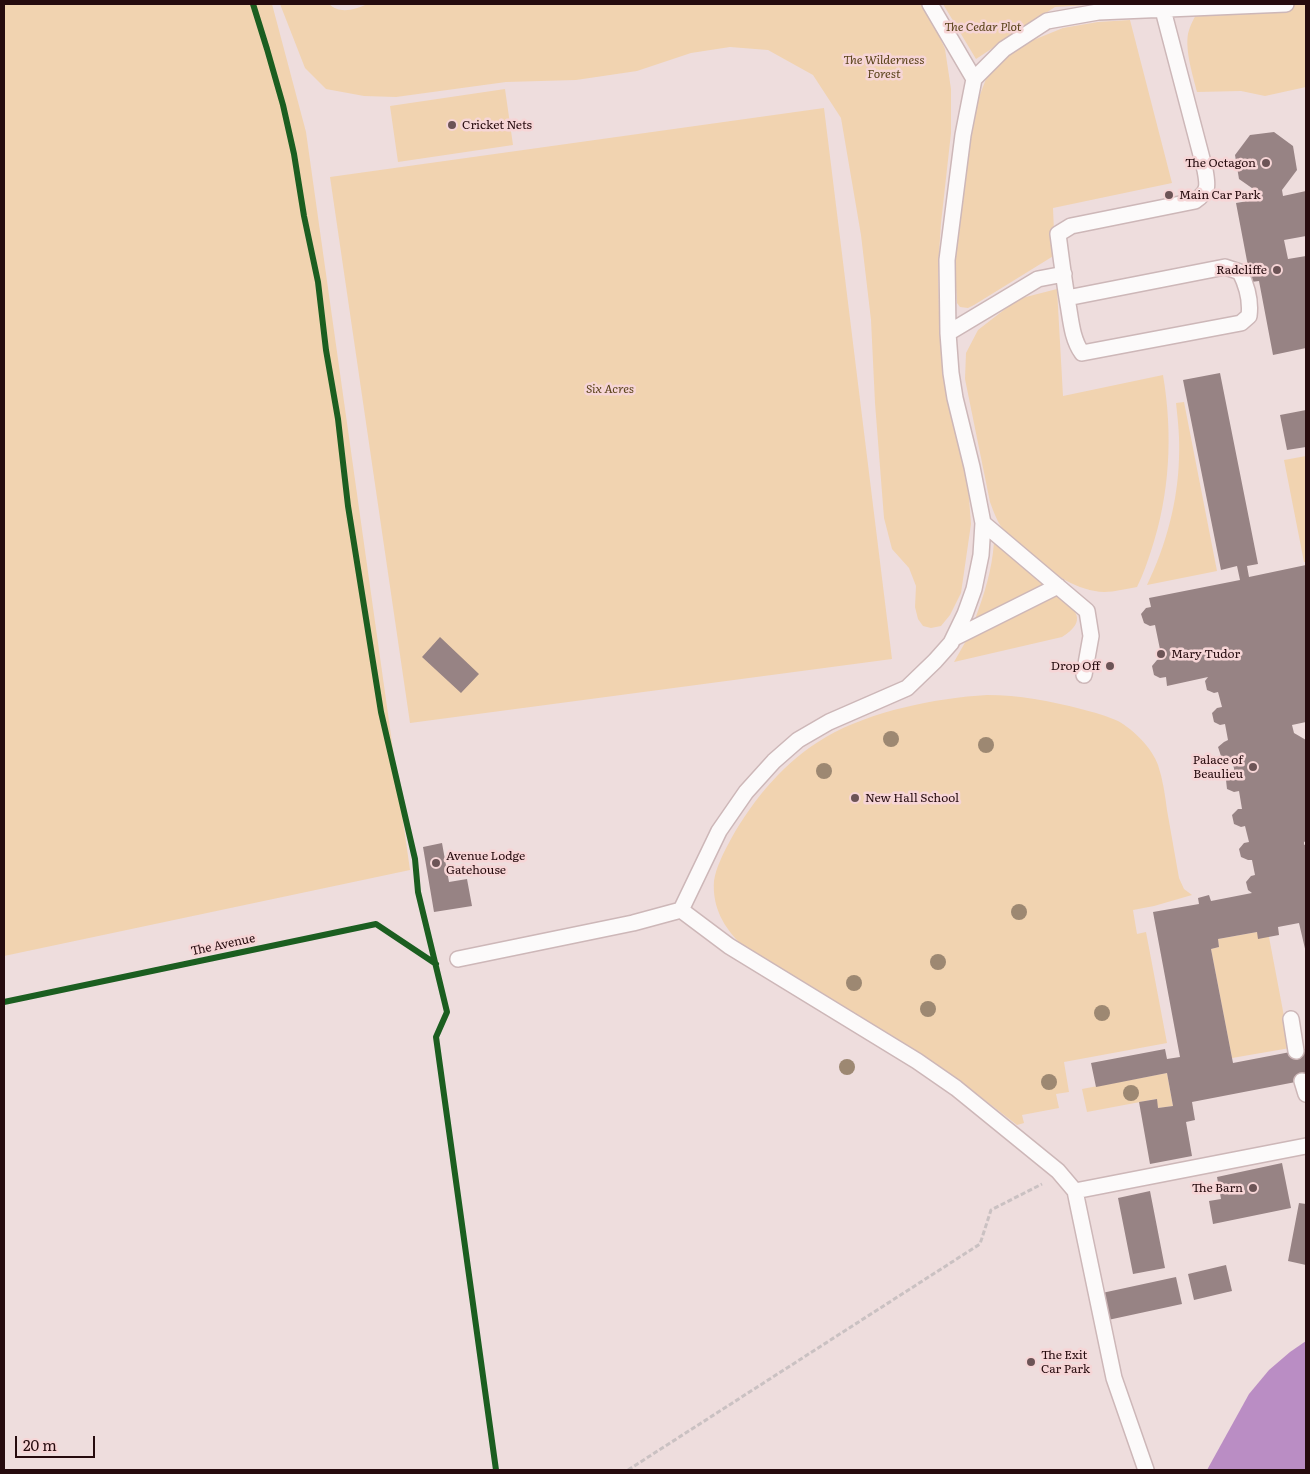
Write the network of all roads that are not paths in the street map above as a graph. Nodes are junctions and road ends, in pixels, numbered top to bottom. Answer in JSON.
{"nodes":[{"id":1,"x":930,"y":4,"type":"edge"},
{"id":2,"x":1286,"y":4,"type":"edge"},
{"id":3,"x":1163,"y":10,"type":"junction"},
{"id":4,"x":974,"y":79,"type":"junction"},
{"id":5,"x":1064,"y":274,"type":"junction"},
{"id":6,"x":1067,"y":298,"type":"junction"},
{"id":7,"x":948,"y":332,"type":"junction"},
{"id":8,"x":983,"y":524,"type":"junction"},
{"id":9,"x":1058,"y":586,"type":"junction"},
{"id":10,"x":954,"y":638,"type":"junction"},
{"id":11,"x":1084,"y":675,"type":"dead end"},
{"id":12,"x":681,"y":910,"type":"junction"},
{"id":13,"x":458,"y":959,"type":"dead end"},
{"id":14,"x":1291,"y":1019,"type":"dead end"},
{"id":15,"x":1296,"y":1050,"type":"dead end"},
{"id":16,"x":1306,"y":1146,"type":"edge"},
{"id":17,"x":1075,"y":1191,"type":"junction"},
{"id":18,"x":1146,"y":1470,"type":"edge"}],
"edges":[{"from":1,"to":4,"type":"lane"},
{"from":2,"to":3,"type":"lane"},
{"from":3,"to":4,"type":"lane"},
{"from":3,"to":5,"type":"lane"},
{"from":4,"to":7,"type":"lane"},
{"from":5,"to":6,"type":"lane"},
{"from":5,"to":7,"type":"lane"},
{"from":6,"to":6,"type":"lane"},
{"from":7,"to":8,"type":"lane"},
{"from":8,"to":9,"type":"lane"},
{"from":8,"to":10,"type":"lane"},
{"from":9,"to":10,"type":"lane"},
{"from":9,"to":11,"type":"lane"},
{"from":10,"to":12,"type":"lane"},
{"from":12,"to":13,"type":"lane"},
{"from":12,"to":17,"type":"lane"},
{"from":14,"to":15,"type":"lane"},
{"from":16,"to":17,"type":"lane"},
{"from":17,"to":18,"type":"lane"}]}
